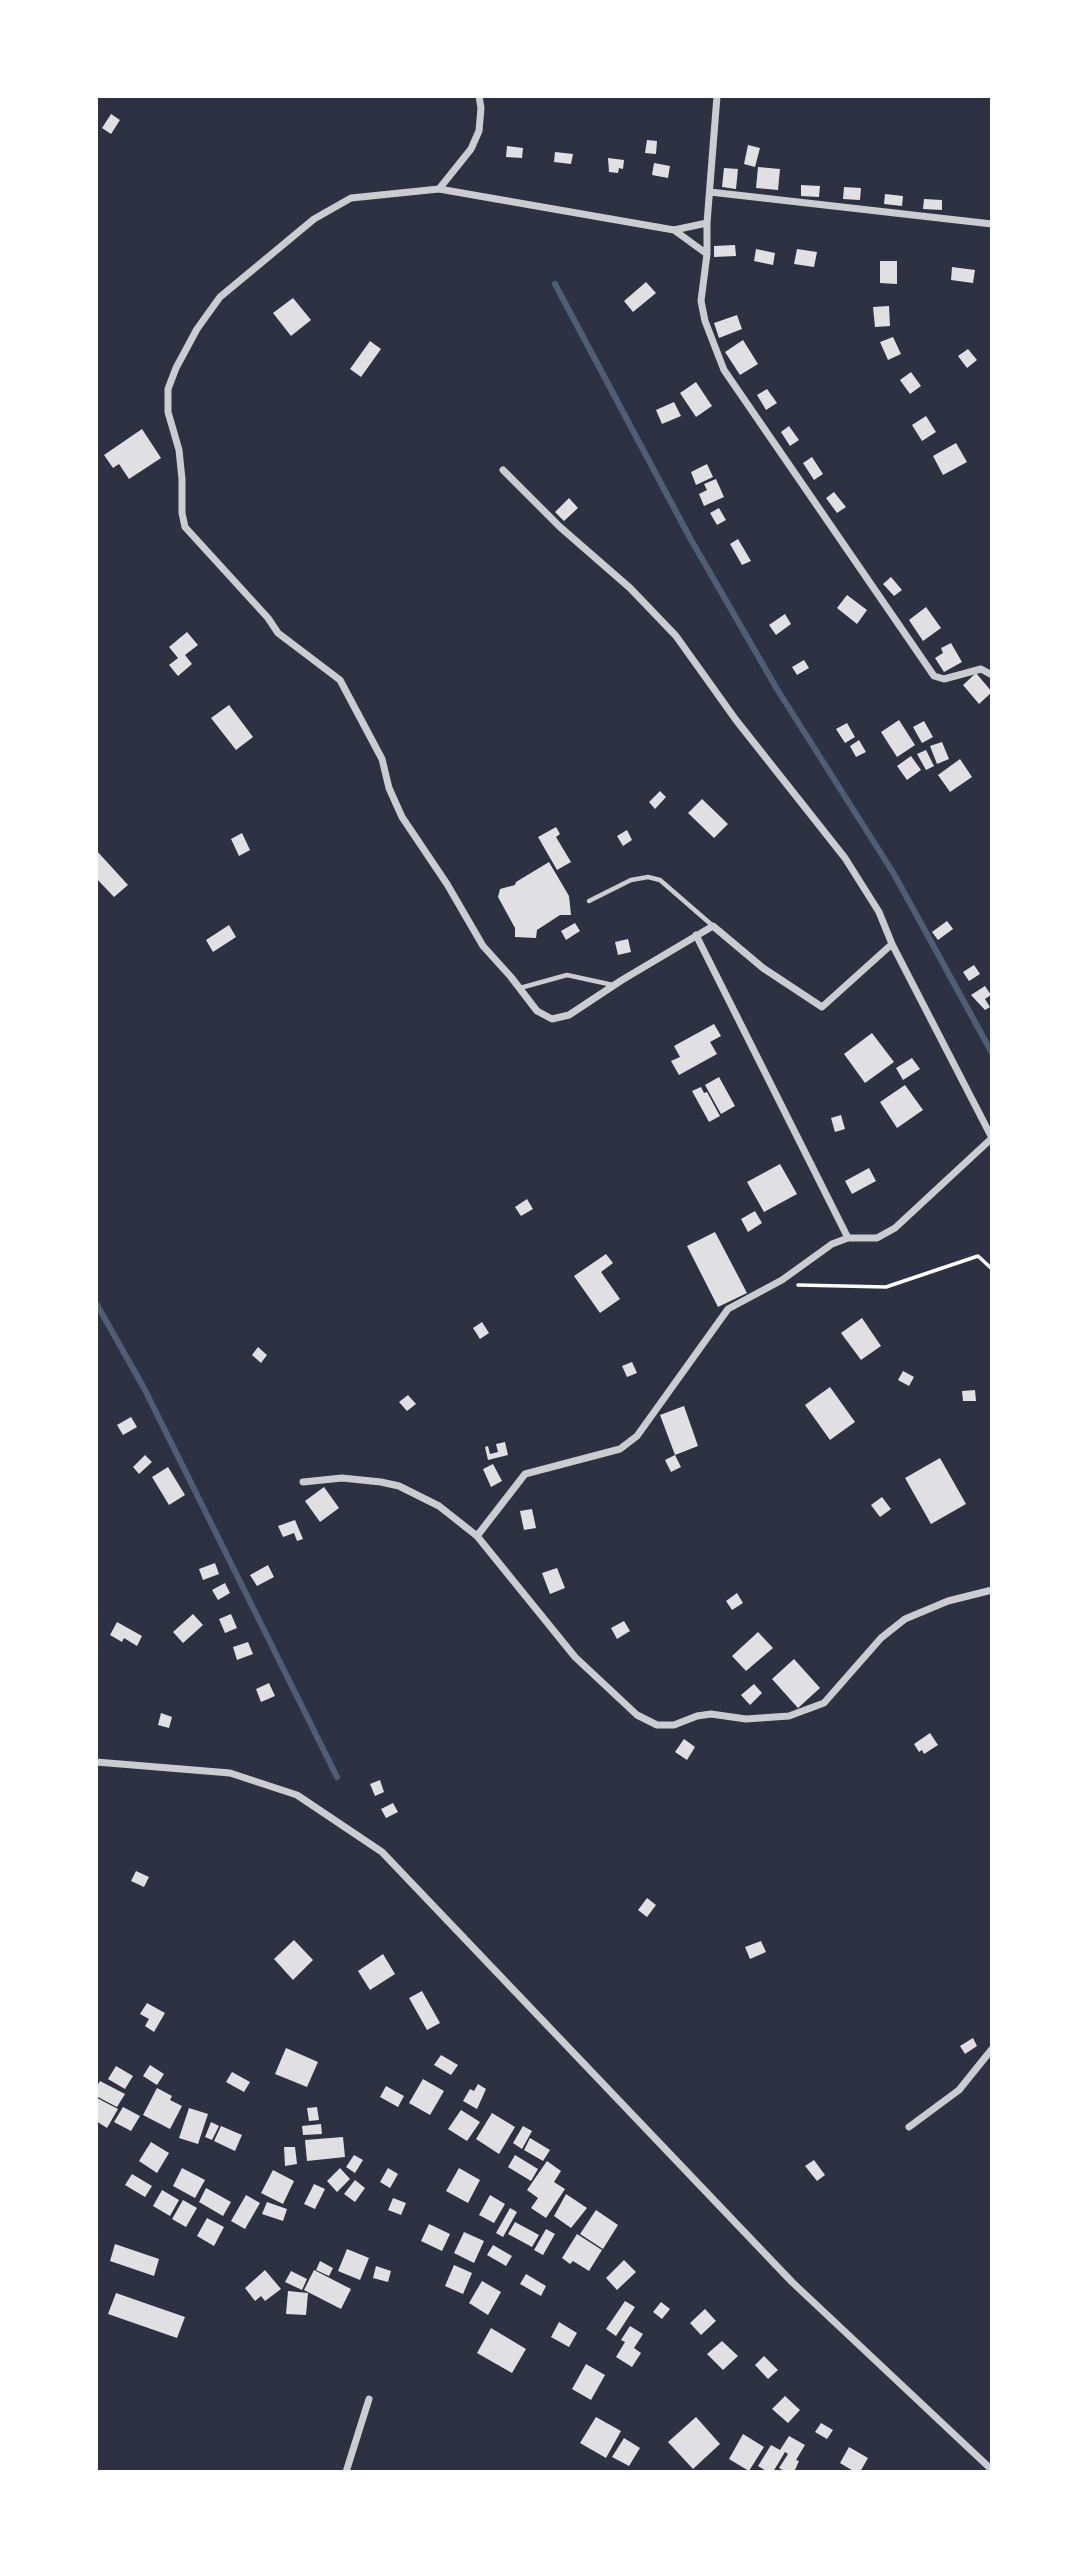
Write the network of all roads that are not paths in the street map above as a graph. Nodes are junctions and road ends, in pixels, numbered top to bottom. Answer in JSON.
{"nodes":[{"id":1,"x":479,"y":96,"type":"edge"},
{"id":2,"x":717,"y":96,"type":"edge"},
{"id":3,"x":439,"y":189,"type":"junction"},
{"id":4,"x":710,"y":192,"type":"junction"},
{"id":5,"x":707,"y":223,"type":"junction"},
{"id":6,"x":992,"y":224,"type":"edge"},
{"id":7,"x":674,"y":230,"type":"junction"},
{"id":8,"x":707,"y":254,"type":"junction"},
{"id":9,"x":503,"y":470,"type":"dead end"},
{"id":10,"x":992,"y":675,"type":"edge"},
{"id":11,"x":589,"y":901,"type":"dead end"},
{"id":12,"x":713,"y":926,"type":"junction"},
{"id":13,"x":696,"y":935,"type":"junction"},
{"id":14,"x":892,"y":944,"type":"junction"},
{"id":15,"x":614,"y":985,"type":"junction"},
{"id":16,"x":520,"y":988,"type":"junction"},
{"id":17,"x":992,"y":1138,"type":"edge"},
{"id":18,"x":848,"y":1238,"type":"junction"},
{"id":19,"x":303,"y":1482,"type":"dead end"},
{"id":20,"x":477,"y":1536,"type":"junction"},
{"id":21,"x":992,"y":1590,"type":"edge"},
{"id":22,"x":96,"y":1762,"type":"edge"},
{"id":23,"x":992,"y":2049,"type":"edge"},
{"id":24,"x":909,"y":2127,"type":"dead end"},
{"id":25,"x":369,"y":2399,"type":"dead end"},
{"id":26,"x":992,"y":2470,"type":"edge"},
{"id":27,"x":346,"y":2472,"type":"edge"}],
"edges":[{"from":1,"to":3,"type":"street"},
{"from":2,"to":4,"type":"street"},
{"from":3,"to":7,"type":"street"},
{"from":3,"to":16,"type":"street"},
{"from":4,"to":5,"type":"street"},
{"from":4,"to":6,"type":"street"},
{"from":5,"to":7,"type":"street"},
{"from":5,"to":8,"type":"street"},
{"from":7,"to":8,"type":"street"},
{"from":8,"to":10,"type":"street"},
{"from":9,"to":14,"type":"street"},
{"from":11,"to":12,"type":"lane"},
{"from":12,"to":13,"type":"street"},
{"from":12,"to":14,"type":"street"},
{"from":13,"to":15,"type":"street"},
{"from":13,"to":18,"type":"street"},
{"from":14,"to":17,"type":"street"},
{"from":15,"to":16,"type":"lane"},
{"from":15,"to":16,"type":"street"},
{"from":17,"to":18,"type":"street"},
{"from":18,"to":20,"type":"street"},
{"from":19,"to":20,"type":"street"},
{"from":20,"to":21,"type":"street"},
{"from":22,"to":26,"type":"street"},
{"from":23,"to":24,"type":"street"},
{"from":25,"to":27,"type":"street"}]}
